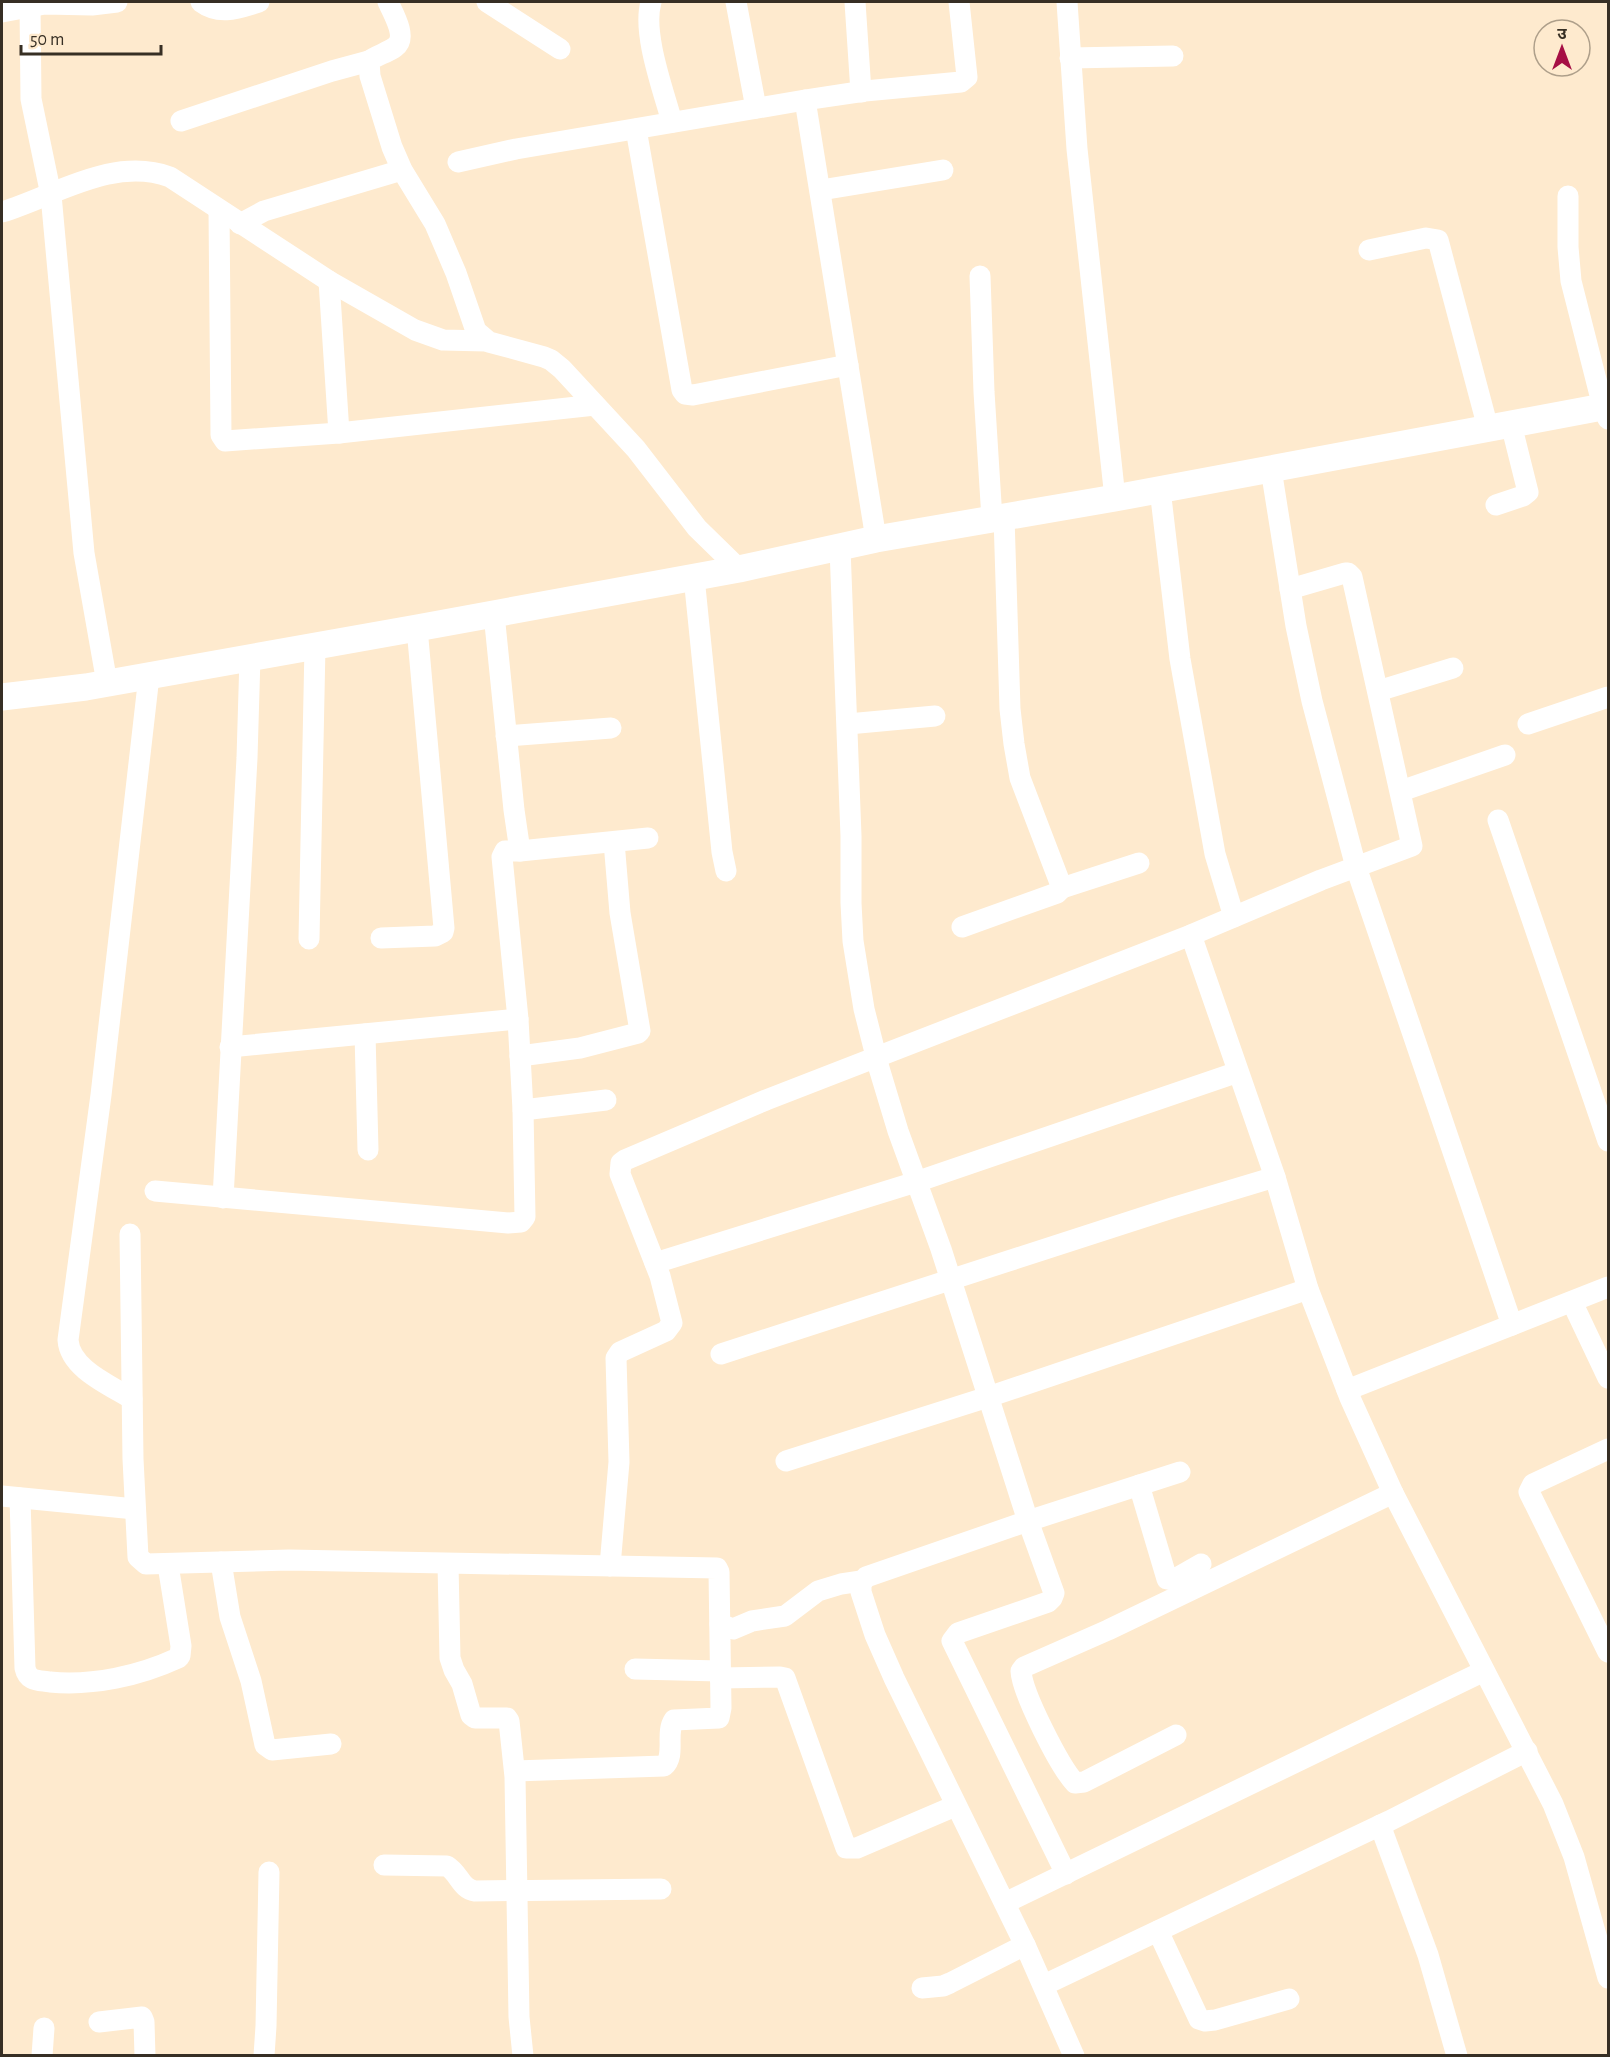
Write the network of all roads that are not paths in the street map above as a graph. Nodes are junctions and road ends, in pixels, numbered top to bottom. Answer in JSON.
{"nodes":[{"id":1,"x":117,"y":2,"type":"edge"},
{"id":2,"x":201,"y":2,"type":"edge"},
{"id":3,"x":259,"y":2,"type":"edge"},
{"id":4,"x":388,"y":2,"type":"edge"},
{"id":5,"x":487,"y":2,"type":"edge"},
{"id":6,"x":651,"y":2,"type":"edge"},
{"id":7,"x":736,"y":2,"type":"edge"},
{"id":8,"x":855,"y":2,"type":"edge"},
{"id":9,"x":959,"y":2,"type":"edge"},
{"id":10,"x":1067,"y":2,"type":"edge"},
{"id":11,"x":30,"y":6,"type":"junction"},
{"id":12,"x":2,"y":12,"type":"edge"},
{"id":13,"x":560,"y":49,"type":"dead end"},
{"id":14,"x":1173,"y":56,"type":"dead end"},
{"id":15,"x":1070,"y":58,"type":"junction"},
{"id":16,"x":369,"y":61,"type":"junction"},
{"id":17,"x":861,"y":92,"type":"junction"},
{"id":18,"x":805,"y":100,"type":"junction"},
{"id":19,"x":756,"y":108,"type":"junction"},
{"id":20,"x":181,"y":121,"type":"dead end"},
{"id":21,"x":672,"y":122,"type":"junction"},
{"id":22,"x":636,"y":129,"type":"junction"},
{"id":23,"x":458,"y":162,"type":"dead end"},
{"id":24,"x":402,"y":170,"type":"junction"},
{"id":25,"x":943,"y":170,"type":"dead end"},
{"id":26,"x":821,"y":190,"type":"junction"},
{"id":27,"x":51,"y":195,"type":"junction"},
{"id":28,"x":1568,"y":196,"type":"dead end"},
{"id":29,"x":219,"y":210,"type":"junction"},
{"id":30,"x":2,"y":212,"type":"edge"},
{"id":31,"x":240,"y":224,"type":"junction"},
{"id":32,"x":1369,"y":250,"type":"dead end"},
{"id":33,"x":980,"y":276,"type":"dead end"},
{"id":34,"x":329,"y":281,"type":"junction"},
{"id":35,"x":486,"y":341,"type":"junction"},
{"id":36,"x":848,"y":366,"type":"junction"},
{"id":37,"x":595,"y":405,"type":"junction"},
{"id":38,"x":1606,"y":411,"type":"edge"},
{"id":39,"x":339,"y":433,"type":"junction"},
{"id":40,"x":1507,"y":433,"type":"junction"},
{"id":41,"x":1272,"y":477,"type":"junction"},
{"id":42,"x":1115,"y":498,"type":"junction"},
{"id":43,"x":1162,"y":503,"type":"junction"},
{"id":44,"x":1496,"y":505,"type":"dead end"},
{"id":45,"x":1001,"y":526,"type":"junction"},
{"id":46,"x":876,"y":539,"type":"junction"},
{"id":47,"x":841,"y":559,"type":"junction"},
{"id":48,"x":739,"y":570,"type":"junction"},
{"id":49,"x":696,"y":588,"type":"junction"},
{"id":50,"x":1290,"y":589,"type":"junction"},
{"id":51,"x":495,"y":622,"type":"junction"},
{"id":52,"x":418,"y":638,"type":"junction"},
{"id":53,"x":315,"y":654,"type":"junction"},
{"id":54,"x":249,"y":666,"type":"junction"},
{"id":55,"x":1453,"y":668,"type":"dead end"},
{"id":56,"x":107,"y":683,"type":"junction"},
{"id":57,"x":148,"y":685,"type":"junction"},
{"id":58,"x":1378,"y":691,"type":"junction"},
{"id":59,"x":2,"y":697,"type":"edge"},
{"id":60,"x":1608,"y":697,"type":"edge"},
{"id":61,"x":935,"y":716,"type":"dead end"},
{"id":62,"x":848,"y":724,"type":"junction"},
{"id":63,"x":1528,"y":724,"type":"dead end"},
{"id":64,"x":611,"y":728,"type":"dead end"},
{"id":65,"x":506,"y":736,"type":"junction"},
{"id":66,"x":1505,"y":755,"type":"dead end"},
{"id":67,"x":1401,"y":791,"type":"junction"},
{"id":68,"x":1498,"y":820,"type":"dead end"},
{"id":69,"x":648,"y":838,"type":"dead end"},
{"id":70,"x":614,"y":842,"type":"junction"},
{"id":71,"x":520,"y":851,"type":"junction"},
{"id":72,"x":1139,"y":863,"type":"dead end"},
{"id":73,"x":1356,"y":867,"type":"junction"},
{"id":74,"x":726,"y":871,"type":"dead end"},
{"id":75,"x":1062,"y":888,"type":"junction"},
{"id":76,"x":1234,"y":917,"type":"junction"},
{"id":77,"x":962,"y":927,"type":"dead end"},
{"id":78,"x":1191,"y":935,"type":"junction"},
{"id":79,"x":381,"y":938,"type":"dead end"},
{"id":80,"x":309,"y":939,"type":"dead end"},
{"id":81,"x":518,"y":1019,"type":"junction"},
{"id":82,"x":365,"y":1034,"type":"junction"},
{"id":83,"x":230,"y":1047,"type":"junction"},
{"id":84,"x":520,"y":1056,"type":"junction"},
{"id":85,"x":877,"y":1058,"type":"junction"},
{"id":86,"x":1238,"y":1072,"type":"junction"},
{"id":87,"x":606,"y":1100,"type":"dead end"},
{"id":88,"x":524,"y":1110,"type":"junction"},
{"id":89,"x":1608,"y":1141,"type":"edge"},
{"id":90,"x":368,"y":1150,"type":"dead end"},
{"id":91,"x":1275,"y":1177,"type":"junction"},
{"id":92,"x":916,"y":1182,"type":"junction"},
{"id":93,"x":155,"y":1191,"type":"dead end"},
{"id":94,"x":223,"y":1198,"type":"junction"},
{"id":95,"x":130,"y":1234,"type":"dead end"},
{"id":96,"x":655,"y":1263,"type":"junction"},
{"id":97,"x":950,"y":1281,"type":"junction"},
{"id":98,"x":1608,"y":1287,"type":"edge"},
{"id":99,"x":1308,"y":1289,"type":"junction"},
{"id":100,"x":1572,"y":1302,"type":"junction"},
{"id":101,"x":1512,"y":1325,"type":"junction"},
{"id":102,"x":722,"y":1354,"type":"dead end"},
{"id":103,"x":1608,"y":1378,"type":"edge"},
{"id":104,"x":1347,"y":1390,"type":"junction"},
{"id":105,"x":988,"y":1397,"type":"junction"},
{"id":106,"x":132,"y":1399,"type":"junction"},
{"id":107,"x":1608,"y":1449,"type":"edge"},
{"id":108,"x":786,"y":1461,"type":"dead end"},
{"id":109,"x":1180,"y":1472,"type":"dead end"},
{"id":110,"x":1138,"y":1485,"type":"junction"},
{"id":111,"x":1393,"y":1493,"type":"junction"},
{"id":112,"x":11,"y":1497,"type":"edge"},
{"id":113,"x":135,"y":1509,"type":"junction"},
{"id":114,"x":1028,"y":1521,"type":"junction"},
{"id":115,"x":221,"y":1562,"type":"junction"},
{"id":116,"x":448,"y":1564,"type":"junction"},
{"id":117,"x":1201,"y":1564,"type":"dead end"},
{"id":118,"x":168,"y":1565,"type":"junction"},
{"id":119,"x":610,"y":1566,"type":"junction"},
{"id":120,"x":861,"y":1581,"type":"junction"},
{"id":121,"x":720,"y":1624,"type":"junction"},
{"id":122,"x":1608,"y":1652,"type":"edge"},
{"id":123,"x":635,"y":1668,"type":"dead end"},
{"id":124,"x":1484,"y":1671,"type":"junction"},
{"id":125,"x":720,"y":1675,"type":"junction"},
{"id":126,"x":1176,"y":1735,"type":"dead end"},
{"id":127,"x":331,"y":1744,"type":"dead end"},
{"id":128,"x":1527,"y":1751,"type":"junction"},
{"id":129,"x":515,"y":1771,"type":"junction"},
{"id":130,"x":955,"y":1806,"type":"junction"},
{"id":131,"x":1380,"y":1825,"type":"junction"},
{"id":132,"x":384,"y":1865,"type":"dead end"},
{"id":133,"x":269,"y":1872,"type":"dead end"},
{"id":134,"x":1066,"y":1874,"type":"junction"},
{"id":135,"x":661,"y":1890,"type":"dead end"},
{"id":136,"x":517,"y":1891,"type":"junction"},
{"id":137,"x":1005,"y":1903,"type":"junction"},
{"id":138,"x":1158,"y":1931,"type":"junction"},
{"id":139,"x":1025,"y":1945,"type":"junction"},
{"id":140,"x":1608,"y":1978,"type":"edge"},
{"id":141,"x":1044,"y":1985,"type":"junction"},
{"id":142,"x":922,"y":1988,"type":"dead end"},
{"id":143,"x":1289,"y":1999,"type":"dead end"},
{"id":144,"x":99,"y":2022,"type":"dead end"},
{"id":145,"x":44,"y":2028,"type":"dead end"},
{"id":146,"x":42,"y":2055,"type":"edge"},
{"id":147,"x":145,"y":2055,"type":"edge"},
{"id":148,"x":264,"y":2055,"type":"edge"},
{"id":149,"x":523,"y":2055,"type":"edge"},
{"id":150,"x":1074,"y":2055,"type":"edge"},
{"id":151,"x":1457,"y":2055,"type":"edge"}],
"edges":[{"from":1,"to":11,"type":"street"},
{"from":2,"to":3,"type":"street"},
{"from":4,"to":16,"type":"street"},
{"from":5,"to":13,"type":"street"},
{"from":6,"to":21,"type":"street"},
{"from":7,"to":19,"type":"street"},
{"from":8,"to":17,"type":"street"},
{"from":9,"to":17,"type":"street"},
{"from":10,"to":15,"type":"street"},
{"from":11,"to":12,"type":"street"},
{"from":11,"to":27,"type":"street"},
{"from":14,"to":15,"type":"street"},
{"from":15,"to":42,"type":"street"},
{"from":16,"to":20,"type":"street"},
{"from":16,"to":24,"type":"street"},
{"from":17,"to":18,"type":"street"},
{"from":18,"to":19,"type":"street"},
{"from":18,"to":26,"type":"street"},
{"from":19,"to":21,"type":"street"},
{"from":21,"to":22,"type":"street"},
{"from":22,"to":23,"type":"street"},
{"from":22,"to":36,"type":"street"},
{"from":24,"to":31,"type":"street"},
{"from":24,"to":35,"type":"street"},
{"from":25,"to":26,"type":"street"},
{"from":26,"to":36,"type":"street"},
{"from":27,"to":29,"type":"street"},
{"from":27,"to":30,"type":"street"},
{"from":27,"to":56,"type":"street"},
{"from":28,"to":38,"type":"street"},
{"from":29,"to":31,"type":"street"},
{"from":29,"to":39,"type":"street"},
{"from":31,"to":34,"type":"street"},
{"from":32,"to":40,"type":"street"},
{"from":33,"to":45,"type":"street"},
{"from":34,"to":35,"type":"street"},
{"from":34,"to":39,"type":"street"},
{"from":35,"to":37,"type":"street"},
{"from":36,"to":46,"type":"street"},
{"from":37,"to":39,"type":"street"},
{"from":37,"to":48,"type":"street"},
{"from":38,"to":40,"type":"street"},
{"from":40,"to":41,"type":"street"},
{"from":40,"to":44,"type":"street"},
{"from":41,"to":43,"type":"street"},
{"from":41,"to":50,"type":"street"},
{"from":42,"to":43,"type":"street"},
{"from":42,"to":45,"type":"street"},
{"from":43,"to":76,"type":"street"},
{"from":45,"to":46,"type":"street"},
{"from":45,"to":75,"type":"street"},
{"from":46,"to":47,"type":"street"},
{"from":47,"to":48,"type":"street"},
{"from":47,"to":62,"type":"street"},
{"from":48,"to":49,"type":"street"},
{"from":49,"to":51,"type":"street"},
{"from":49,"to":74,"type":"street"},
{"from":50,"to":58,"type":"street"},
{"from":50,"to":73,"type":"street"},
{"from":51,"to":52,"type":"street"},
{"from":51,"to":65,"type":"street"},
{"from":52,"to":53,"type":"street"},
{"from":52,"to":79,"type":"street"},
{"from":53,"to":54,"type":"street"},
{"from":53,"to":80,"type":"street"},
{"from":54,"to":57,"type":"street"},
{"from":54,"to":83,"type":"street"},
{"from":55,"to":58,"type":"street"},
{"from":56,"to":57,"type":"street"},
{"from":56,"to":59,"type":"street"},
{"from":57,"to":106,"type":"street"},
{"from":58,"to":67,"type":"street"},
{"from":60,"to":63,"type":"street"},
{"from":61,"to":62,"type":"street"},
{"from":62,"to":85,"type":"street"},
{"from":64,"to":65,"type":"street"},
{"from":65,"to":71,"type":"street"},
{"from":66,"to":67,"type":"street"},
{"from":67,"to":73,"type":"street"},
{"from":68,"to":89,"type":"street"},
{"from":69,"to":70,"type":"street"},
{"from":70,"to":71,"type":"street"},
{"from":70,"to":84,"type":"street"},
{"from":71,"to":81,"type":"street"},
{"from":72,"to":75,"type":"street"},
{"from":73,"to":76,"type":"street"},
{"from":73,"to":101,"type":"street"},
{"from":75,"to":77,"type":"street"},
{"from":76,"to":78,"type":"street"},
{"from":78,"to":85,"type":"street"},
{"from":78,"to":86,"type":"street"},
{"from":81,"to":82,"type":"street"},
{"from":81,"to":84,"type":"street"},
{"from":82,"to":83,"type":"street"},
{"from":82,"to":90,"type":"street"},
{"from":83,"to":94,"type":"street"},
{"from":84,"to":88,"type":"street"},
{"from":85,"to":92,"type":"street"},
{"from":85,"to":96,"type":"street"},
{"from":86,"to":91,"type":"street"},
{"from":86,"to":92,"type":"street"},
{"from":87,"to":88,"type":"street"},
{"from":88,"to":94,"type":"street"},
{"from":91,"to":97,"type":"street"},
{"from":91,"to":99,"type":"street"},
{"from":92,"to":96,"type":"street"},
{"from":92,"to":97,"type":"street"},
{"from":93,"to":94,"type":"street"},
{"from":95,"to":106,"type":"street"},
{"from":96,"to":119,"type":"street"},
{"from":97,"to":102,"type":"street"},
{"from":97,"to":105,"type":"street"},
{"from":98,"to":100,"type":"street"},
{"from":99,"to":104,"type":"street"},
{"from":99,"to":105,"type":"street"},
{"from":100,"to":101,"type":"street"},
{"from":100,"to":103,"type":"street"},
{"from":101,"to":104,"type":"street"},
{"from":104,"to":111,"type":"street"},
{"from":105,"to":108,"type":"street"},
{"from":105,"to":114,"type":"street"},
{"from":106,"to":113,"type":"street"},
{"from":107,"to":122,"type":"street"},
{"from":109,"to":110,"type":"street"},
{"from":110,"to":114,"type":"street"},
{"from":110,"to":117,"type":"street"},
{"from":111,"to":124,"type":"street"},
{"from":111,"to":126,"type":"street"},
{"from":112,"to":113,"type":"street"},
{"from":112,"to":118,"type":"street"},
{"from":113,"to":118,"type":"street"},
{"from":114,"to":120,"type":"street"},
{"from":114,"to":134,"type":"street"},
{"from":115,"to":116,"type":"street"},
{"from":115,"to":118,"type":"street"},
{"from":115,"to":127,"type":"street"},
{"from":116,"to":119,"type":"street"},
{"from":116,"to":129,"type":"street"},
{"from":119,"to":121,"type":"street"},
{"from":120,"to":121,"type":"street"},
{"from":120,"to":130,"type":"street"},
{"from":121,"to":125,"type":"street"},
{"from":123,"to":125,"type":"street"},
{"from":124,"to":128,"type":"street"},
{"from":124,"to":134,"type":"street"},
{"from":125,"to":129,"type":"street"},
{"from":125,"to":130,"type":"street"},
{"from":128,"to":131,"type":"street"},
{"from":128,"to":140,"type":"street"},
{"from":129,"to":136,"type":"street"},
{"from":130,"to":137,"type":"street"},
{"from":131,"to":138,"type":"street"},
{"from":131,"to":151,"type":"street"},
{"from":132,"to":136,"type":"street"},
{"from":133,"to":148,"type":"street"},
{"from":134,"to":137,"type":"street"},
{"from":135,"to":136,"type":"street"},
{"from":136,"to":149,"type":"street"},
{"from":137,"to":139,"type":"street"},
{"from":138,"to":141,"type":"street"},
{"from":138,"to":143,"type":"street"},
{"from":139,"to":141,"type":"street"},
{"from":139,"to":142,"type":"street"},
{"from":141,"to":150,"type":"street"},
{"from":144,"to":147,"type":"street"},
{"from":145,"to":146,"type":"street"}]}
